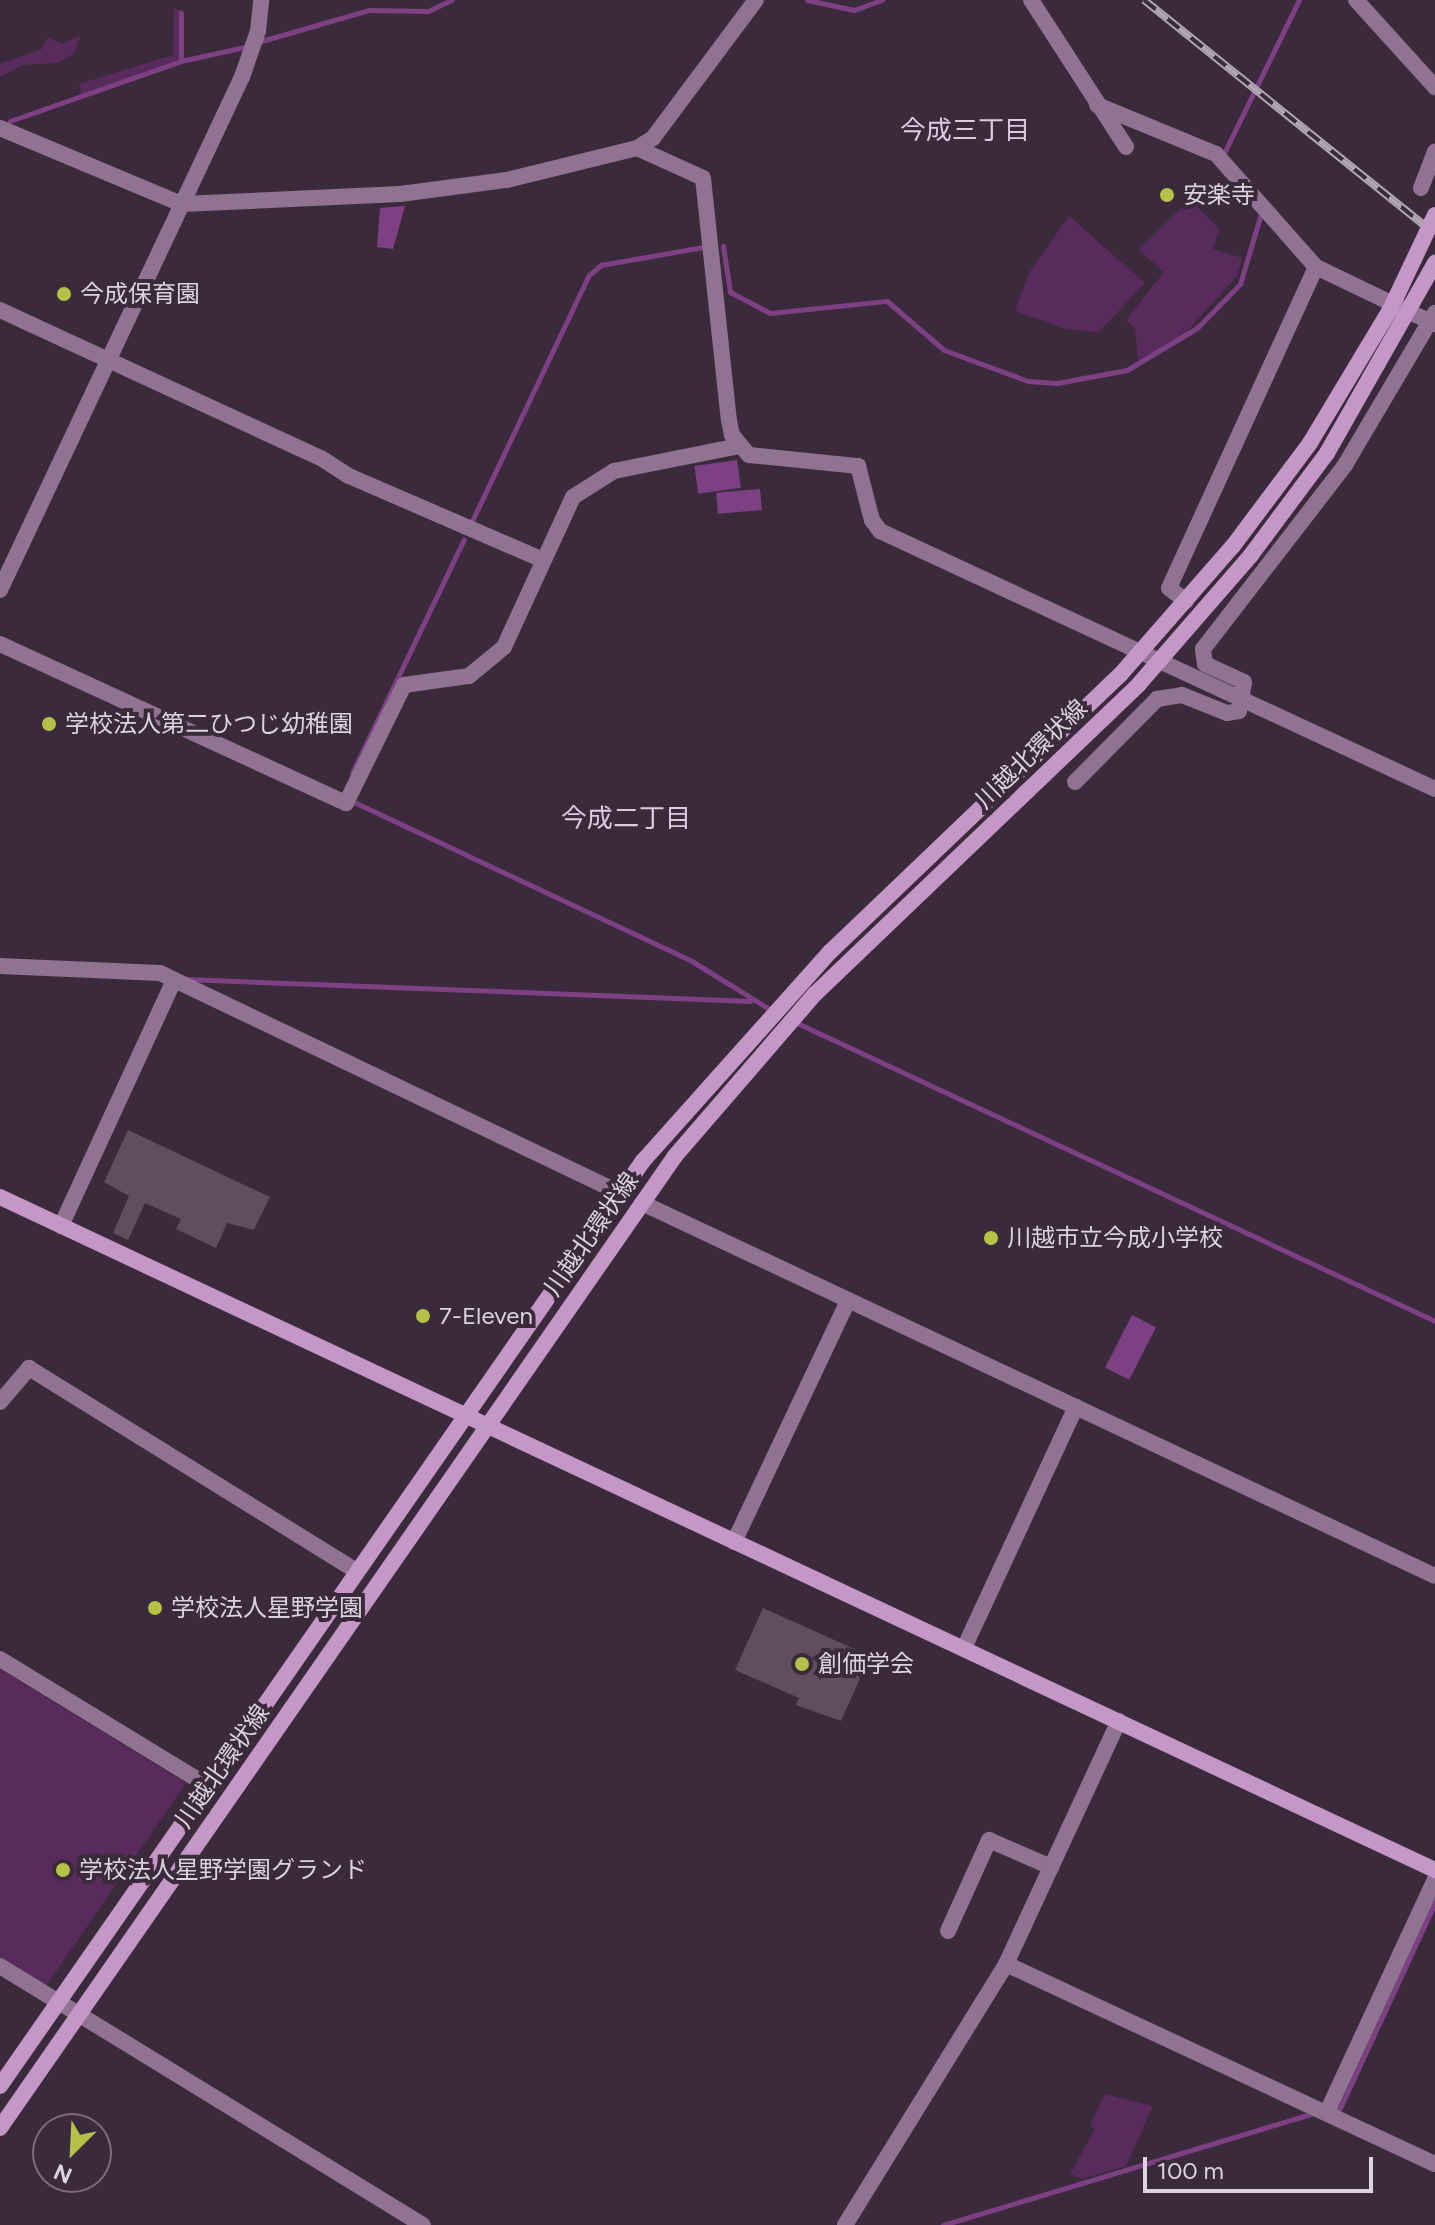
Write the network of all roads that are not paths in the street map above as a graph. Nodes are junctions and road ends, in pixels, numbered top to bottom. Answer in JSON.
{"nodes":[{"id":1,"x":261,"y":0,"type":"edge"},
{"id":2,"x":756,"y":0,"type":"edge"},
{"id":3,"x":1031,"y":0,"type":"edge"},
{"id":4,"x":1356,"y":0,"type":"edge"},
{"id":5,"x":1435,"y":87,"type":"edge"},
{"id":6,"x":1097,"y":105,"type":"junction"},
{"id":7,"x":0,"y":128,"type":"edge"},
{"id":8,"x":1126,"y":147,"type":"dead end"},
{"id":9,"x":637,"y":148,"type":"junction"},
{"id":10,"x":1435,"y":152,"type":"edge"},
{"id":11,"x":1421,"y":188,"type":"dead end"},
{"id":12,"x":182,"y":204,"type":"junction"},
{"id":13,"x":1435,"y":215,"type":"edge"},
{"id":14,"x":1435,"y":263,"type":"edge"},
{"id":15,"x":1316,"y":267,"type":"junction"},
{"id":16,"x":0,"y":310,"type":"edge"},
{"id":17,"x":1433,"y":320,"type":"edge"},
{"id":18,"x":106,"y":362,"type":"junction"},
{"id":19,"x":739,"y":446,"type":"junction"},
{"id":20,"x":543,"y":560,"type":"junction"},
{"id":21,"x":0,"y":590,"type":"edge"},
{"id":22,"x":1186,"y":601,"type":"junction"},
{"id":23,"x":0,"y":644,"type":"edge"},
{"id":24,"x":1139,"y":654,"type":"junction"},
{"id":25,"x":1158,"y":662,"type":"junction"},
{"id":26,"x":1245,"y":700,"type":"junction"},
{"id":27,"x":1075,"y":782,"type":"dead end"},
{"id":28,"x":1435,"y":789,"type":"edge"},
{"id":29,"x":0,"y":966,"type":"edge"},
{"id":30,"x":173,"y":983,"type":"junction"},
{"id":31,"x":620,"y":1193,"type":"junction"},
{"id":32,"x":0,"y":1197,"type":"edge"},
{"id":33,"x":642,"y":1203,"type":"junction"},
{"id":34,"x":61,"y":1226,"type":"junction"},
{"id":35,"x":848,"y":1301,"type":"junction"},
{"id":36,"x":0,"y":1402,"type":"edge"},
{"id":37,"x":1076,"y":1407,"type":"junction"},
{"id":38,"x":464,"y":1415,"type":"junction"},
{"id":39,"x":486,"y":1424,"type":"junction"},
{"id":40,"x":734,"y":1542,"type":"junction"},
{"id":41,"x":355,"y":1570,"type":"junction"},
{"id":42,"x":1435,"y":1576,"type":"edge"},
{"id":43,"x":964,"y":1648,"type":"junction"},
{"id":44,"x":0,"y":1659,"type":"edge"},
{"id":45,"x":1119,"y":1721,"type":"junction"},
{"id":46,"x":208,"y":1786,"type":"junction"},
{"id":47,"x":1051,"y":1867,"type":"junction"},
{"id":48,"x":1435,"y":1870,"type":"edge"},
{"id":49,"x":1435,"y":1879,"type":"edge"},
{"id":50,"x":948,"y":1931,"type":"dead end"},
{"id":51,"x":1006,"y":1964,"type":"junction"},
{"id":52,"x":0,"y":1966,"type":"edge"},
{"id":53,"x":59,"y":2002,"type":"junction"},
{"id":54,"x":80,"y":2015,"type":"junction"},
{"id":55,"x":0,"y":2086,"type":"edge"},
{"id":56,"x":1327,"y":2112,"type":"junction"},
{"id":57,"x":0,"y":2128,"type":"edge"},
{"id":58,"x":1435,"y":2164,"type":"edge"},
{"id":59,"x":400,"y":2219,"type":"edge"},
{"id":60,"x":423,"y":2225,"type":"edge"},
{"id":61,"x":845,"y":2225,"type":"edge"}],
"edges":[{"from":1,"to":12,"type":"street"},
{"from":2,"to":9,"type":"street"},
{"from":3,"to":6,"type":"street"},
{"from":4,"to":5,"type":"street"},
{"from":6,"to":8,"type":"street"},
{"from":6,"to":15,"type":"street"},
{"from":7,"to":12,"type":"street"},
{"from":9,"to":12,"type":"street"},
{"from":9,"to":19,"type":"street"},
{"from":10,"to":11,"type":"street"},
{"from":12,"to":18,"type":"street"},
{"from":13,"to":22,"type":"main road","name":"川越北環状線","bridge":true},
{"from":14,"to":25,"type":"main road","name":"川越北環状線","bridge":true},
{"from":15,"to":17,"type":"street"},
{"from":15,"to":22,"type":"street"},
{"from":16,"to":18,"type":"street"},
{"from":17,"to":26,"type":"street"},
{"from":18,"to":20,"type":"street"},
{"from":18,"to":21,"type":"street"},
{"from":19,"to":20,"type":"street"},
{"from":19,"to":24,"type":"street"},
{"from":20,"to":23,"type":"street"},
{"from":22,"to":24,"type":"main road","name":"川越北環状線"},
{"from":24,"to":25,"type":"street"},
{"from":24,"to":31,"type":"main road","name":"川越北環状線"},
{"from":25,"to":26,"type":"street"},
{"from":25,"to":33,"type":"main road","name":"川越北環状線"},
{"from":26,"to":27,"type":"street"},
{"from":26,"to":28,"type":"street"},
{"from":29,"to":30,"type":"street"},
{"from":30,"to":31,"type":"street"},
{"from":30,"to":34,"type":"street"},
{"from":31,"to":38,"type":"main road","name":"川越北環状線"},
{"from":32,"to":34,"type":"main road"},
{"from":33,"to":35,"type":"street"},
{"from":33,"to":39,"type":"main road","name":"川越北環状線"},
{"from":34,"to":38,"type":"main road"},
{"from":35,"to":37,"type":"street"},
{"from":35,"to":40,"type":"street"},
{"from":36,"to":41,"type":"street"},
{"from":37,"to":42,"type":"street"},
{"from":37,"to":43,"type":"street"},
{"from":38,"to":39,"type":"main road"},
{"from":38,"to":41,"type":"main road","name":"川越北環状線"},
{"from":39,"to":40,"type":"main road"},
{"from":39,"to":54,"type":"main road","name":"川越北環状線"},
{"from":40,"to":43,"type":"main road"},
{"from":41,"to":46,"type":"main road","name":"川越北環状線"},
{"from":43,"to":45,"type":"main road"},
{"from":44,"to":46,"type":"street"},
{"from":45,"to":47,"type":"street"},
{"from":45,"to":48,"type":"main road"},
{"from":46,"to":53,"type":"main road","name":"川越北環状線"},
{"from":47,"to":50,"type":"street"},
{"from":47,"to":51,"type":"street"},
{"from":49,"to":56,"type":"street"},
{"from":51,"to":56,"type":"street"},
{"from":51,"to":61,"type":"street"},
{"from":52,"to":53,"type":"street"},
{"from":53,"to":54,"type":"street"},
{"from":53,"to":55,"type":"main road","name":"川越北環状線"},
{"from":54,"to":57,"type":"main road","name":"川越北環状線"},
{"from":54,"to":59,"type":"street"},
{"from":56,"to":58,"type":"street"},
{"from":59,"to":60,"type":"street"}]}
